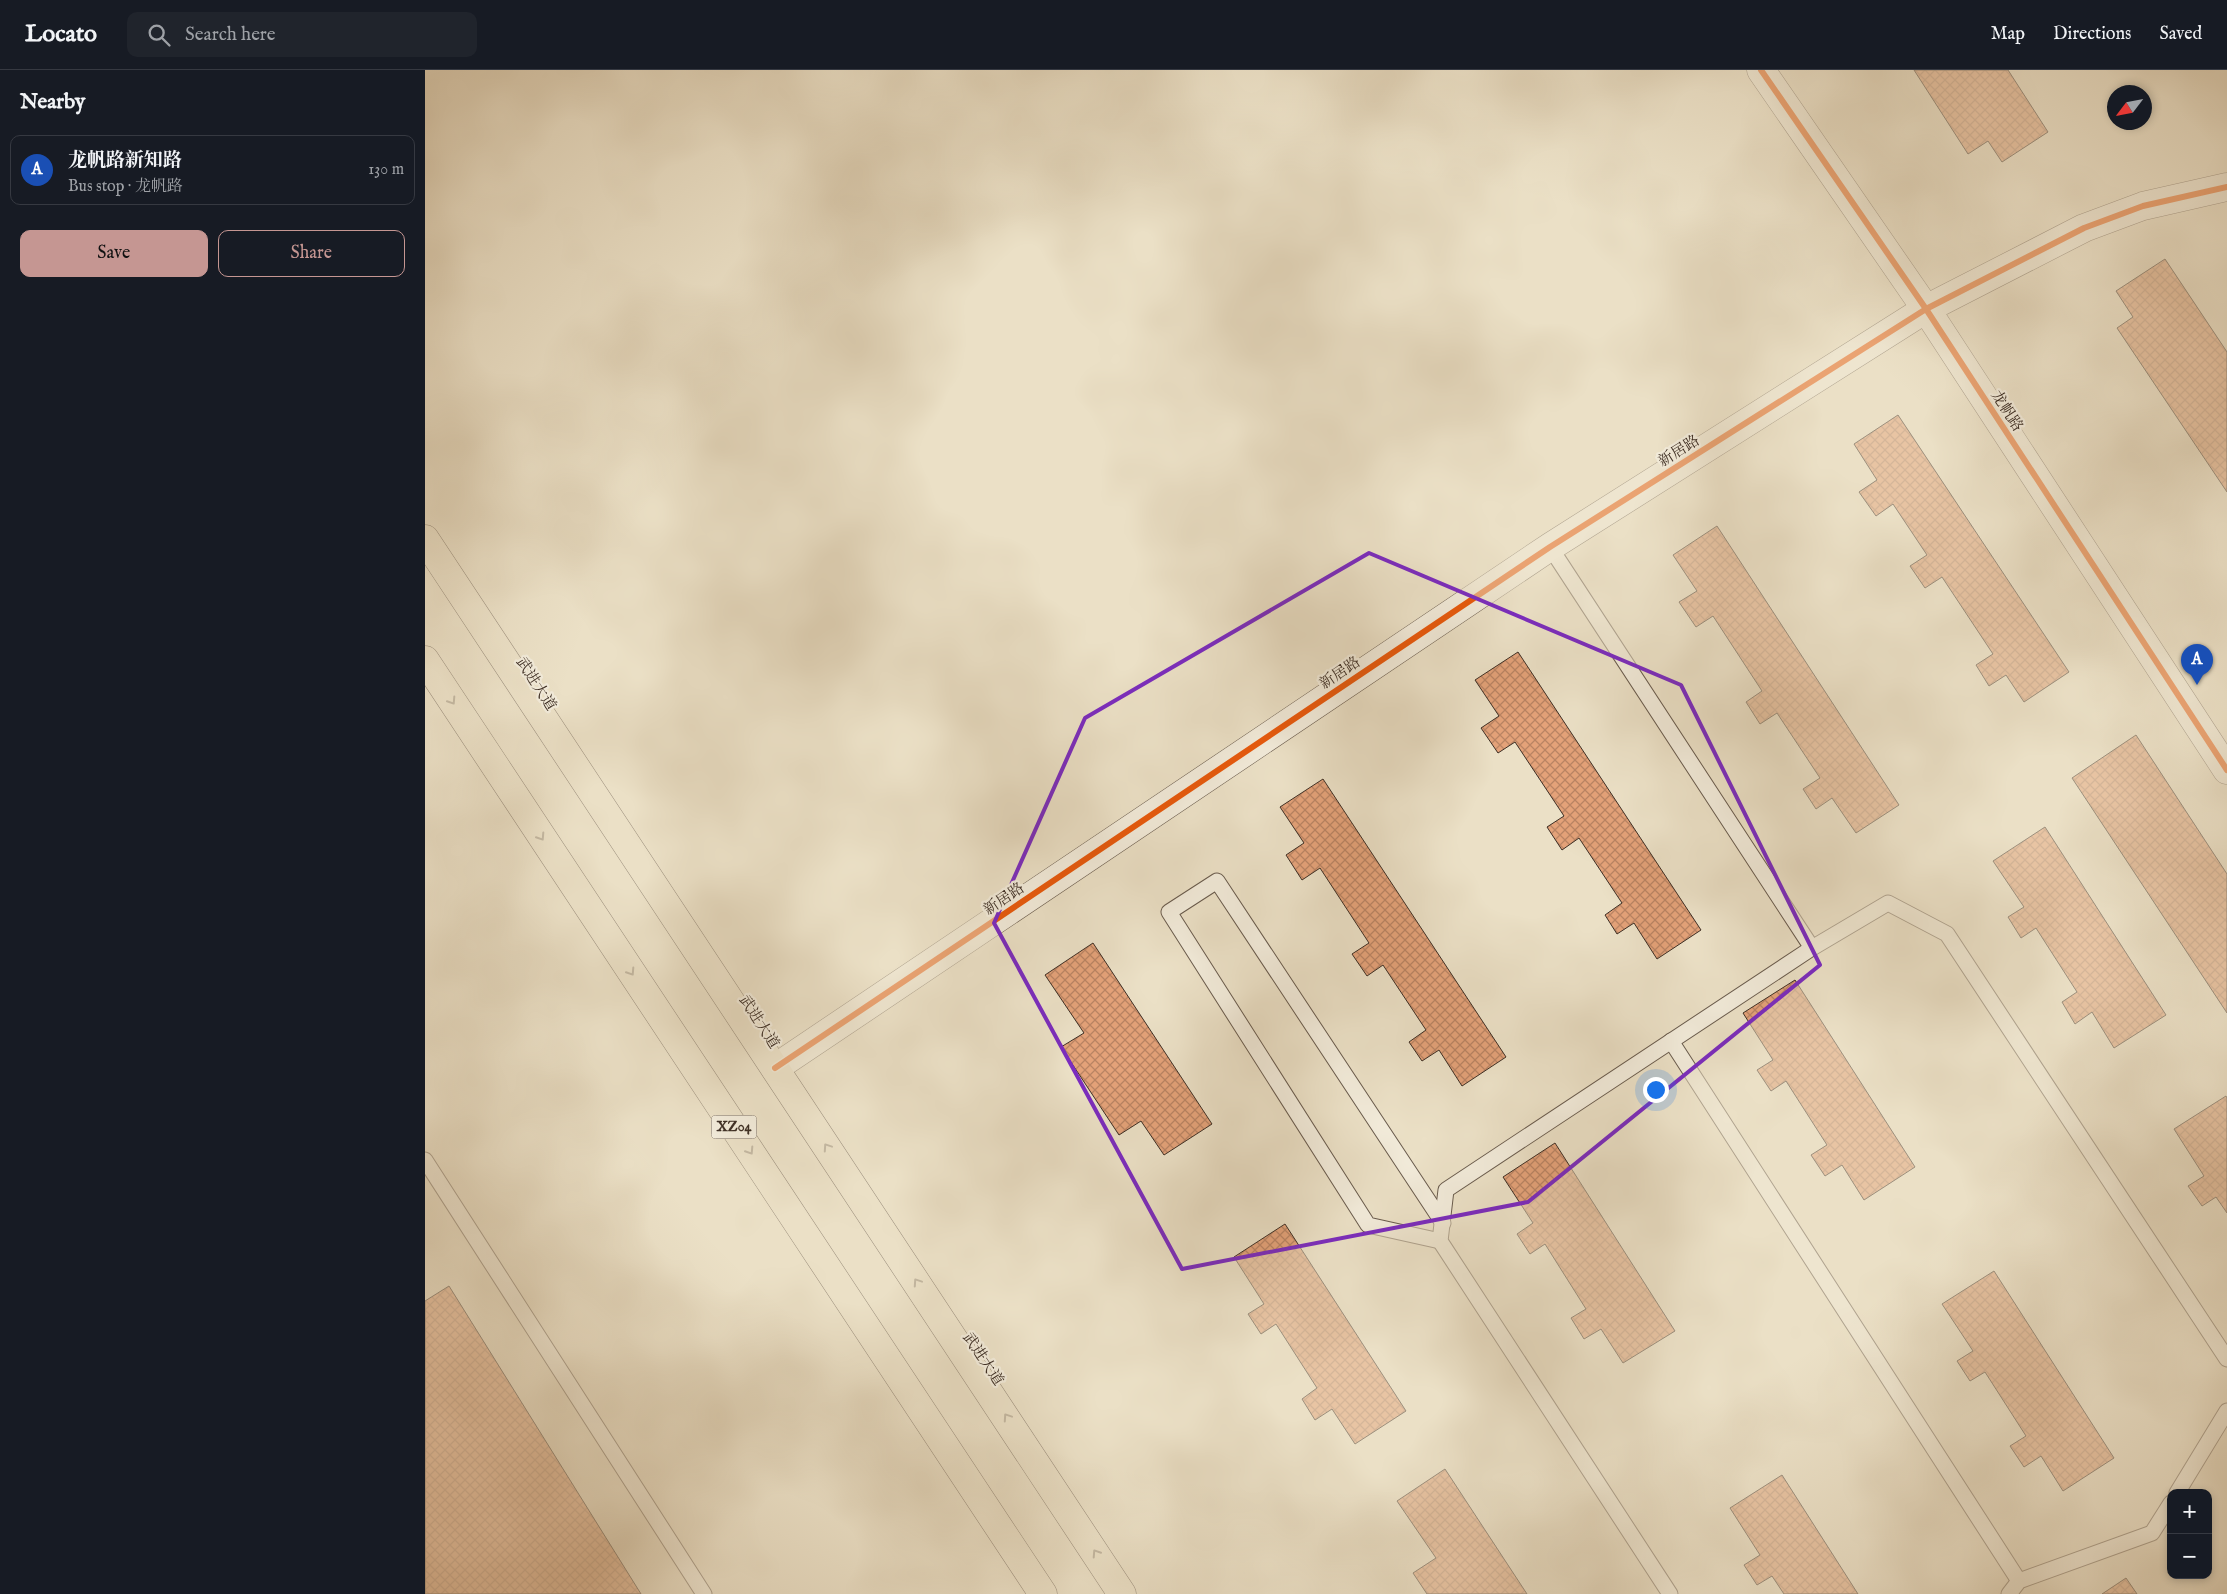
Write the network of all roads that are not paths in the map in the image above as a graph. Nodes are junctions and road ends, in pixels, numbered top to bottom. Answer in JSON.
{"nodes":[{"id":1,"x":1761,"y":70,"type":"edge"},
{"id":2,"x":2227,"y":187,"type":"edge"},
{"id":3,"x":1926,"y":309,"type":"junction"},
{"id":4,"x":425,"y":539,"type":"edge"},
{"id":5,"x":1550,"y":547,"type":"junction"},
{"id":6,"x":426,"y":664,"type":"edge"},
{"id":7,"x":2227,"y":770,"type":"edge"},
{"id":8,"x":1812,"y":948,"type":"junction"},
{"id":9,"x":1671,"y":1041,"type":"junction"},
{"id":10,"x":775,"y":1068,"type":"junction"},
{"id":11,"x":425,"y":1160,"type":"edge"},
{"id":12,"x":1443,"y":1223,"type":"junction"},
{"id":13,"x":1440,"y":1241,"type":"junction"},
{"id":14,"x":2227,"y":1359,"type":"edge"},
{"id":15,"x":2227,"y":1411,"type":"edge"},
{"id":16,"x":2179,"y":1489,"type":"edge"},
{"id":17,"x":2167,"y":1509,"type":"edge"},
{"id":18,"x":2019,"y":1581,"type":"junction"},
{"id":19,"x":704,"y":1594,"type":"edge"},
{"id":20,"x":1043,"y":1594,"type":"edge"},
{"id":21,"x":1123,"y":1594,"type":"edge"},
{"id":22,"x":1670,"y":1594,"type":"edge"},
{"id":23,"x":2009,"y":1594,"type":"edge"}],
"edges":[{"from":1,"to":3,"type":"street","name":"龙帆路"},
{"from":2,"to":3,"type":"street","name":"新居路"},
{"from":3,"to":5,"type":"street","name":"新居路"},
{"from":3,"to":7,"type":"street","name":"龙帆路"},
{"from":4,"to":10,"type":"main road","name":"武进大道"},
{"from":5,"to":8,"type":"lane"},
{"from":5,"to":10,"type":"street","name":"新居路"},
{"from":6,"to":20,"type":"main road","number":"XZ04","one_way":true},
{"from":8,"to":9,"type":"lane"},
{"from":8,"to":14,"type":"lane"},
{"from":9,"to":12,"type":"lane"},
{"from":9,"to":18,"type":"lane"},
{"from":21,"to":10,"type":"main road","name":"武进大道","one_way":true},
{"from":11,"to":19,"type":"lane"},
{"from":12,"to":13,"type":"lane"},
{"from":12,"to":13,"type":"lane"},
{"from":13,"to":22,"type":"lane"},
{"from":15,"to":16,"type":"lane"},
{"from":17,"to":18,"type":"lane"},
{"from":18,"to":23,"type":"lane"}]}
